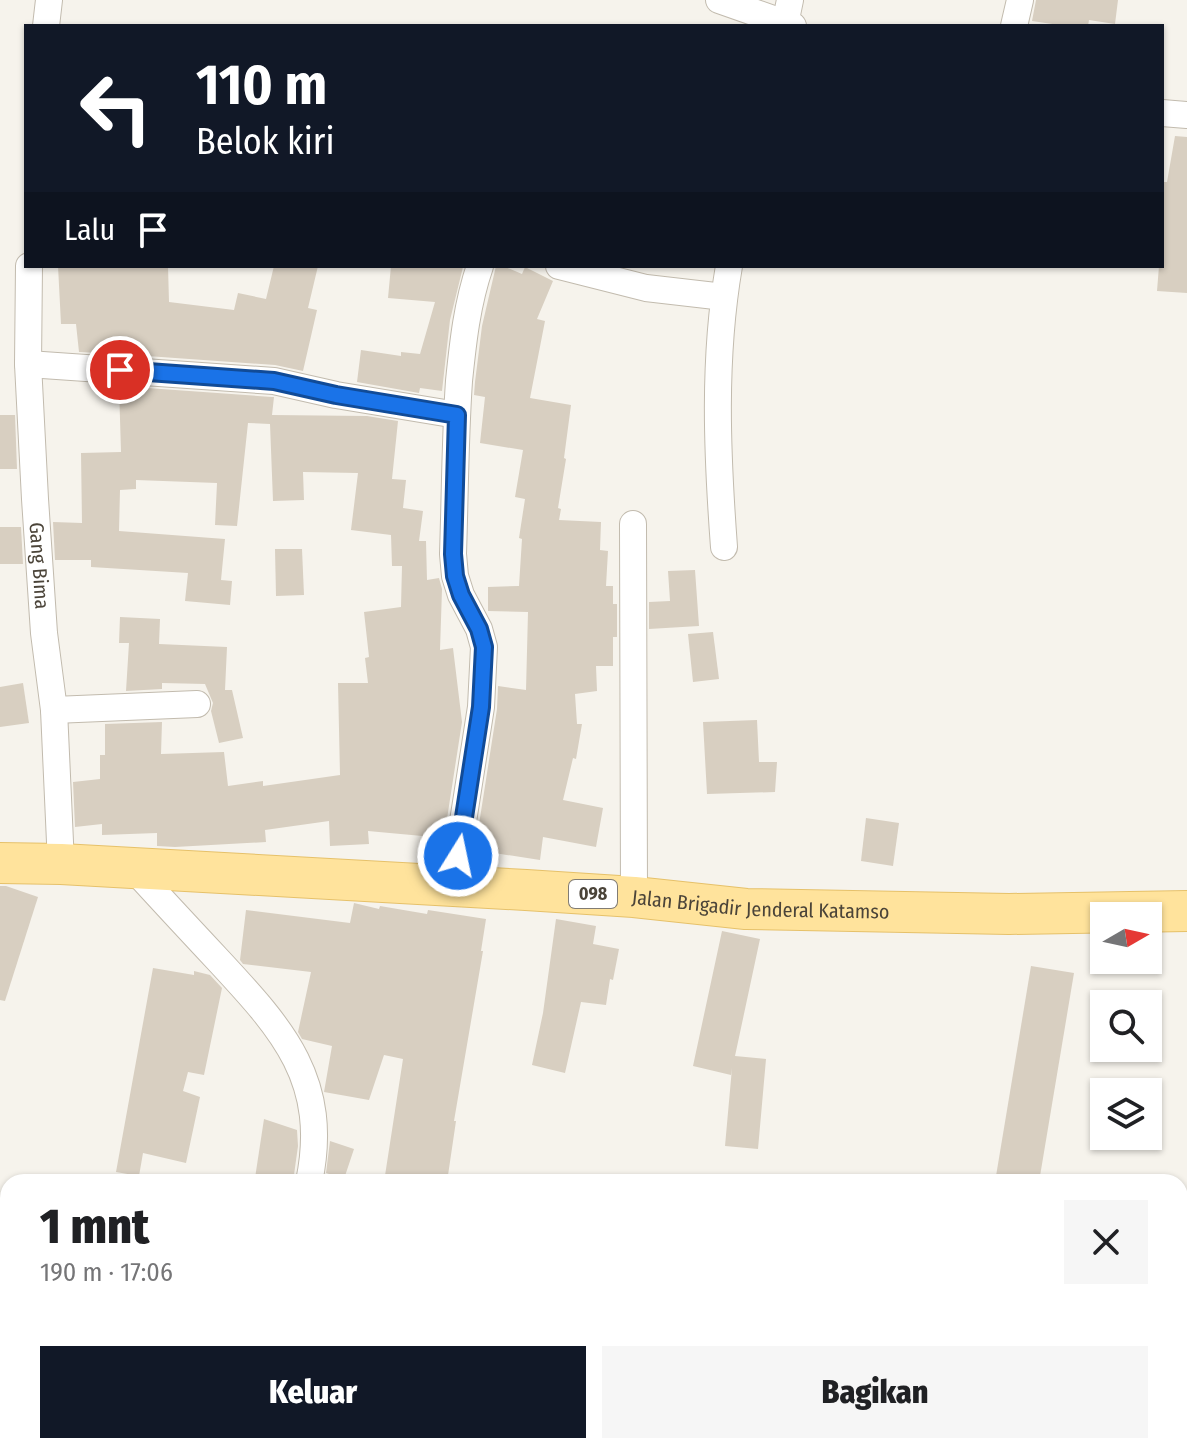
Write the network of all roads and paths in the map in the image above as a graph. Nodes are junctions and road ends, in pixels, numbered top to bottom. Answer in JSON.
{"nodes":[{"id":1,"x":49,"y":0,"type":"edge"},
{"id":2,"x":719,"y":0,"type":"edge"},
{"id":3,"x":1020,"y":0,"type":"edge"},
{"id":4,"x":789,"y":17,"type":"edge"},
{"id":5,"x":46,"y":24,"type":"edge"},
{"id":6,"x":1014,"y":24,"type":"edge"},
{"id":7,"x":1164,"y":113,"type":"edge"},
{"id":8,"x":1187,"y":115,"type":"edge"},
{"id":9,"x":29,"y":268,"type":"edge"},
{"id":10,"x":479,"y":268,"type":"edge"},
{"id":11,"x":567,"y":268,"type":"edge"},
{"id":12,"x":729,"y":268,"type":"edge"},
{"id":13,"x":724,"y":297,"type":"junction"},
{"id":14,"x":28,"y":364,"type":"junction"},
{"id":15,"x":457,"y":415,"type":"junction"},
{"id":16,"x":633,"y":524,"type":"dead end"},
{"id":17,"x":724,"y":547,"type":"dead end"},
{"id":18,"x":197,"y":704,"type":"dead end"},
{"id":19,"x":54,"y":710,"type":"junction"},
{"id":20,"x":0,"y":863,"type":"edge"},
{"id":21,"x":61,"y":864,"type":"junction"},
{"id":22,"x":132,"y":867,"type":"junction"},
{"id":23,"x":453,"y":885,"type":"junction"},
{"id":24,"x":634,"y":897,"type":"junction"},
{"id":25,"x":1187,"y":911,"type":"edge"},
{"id":26,"x":310,"y":1174,"type":"edge"}],
"edges":[{"from":1,"to":5,"type":"street"},
{"from":2,"to":4,"type":"street"},
{"from":3,"to":6,"type":"street"},
{"from":7,"to":8,"type":"street"},
{"from":9,"to":14,"type":"street","name":"Gang Bima"},
{"from":10,"to":15,"type":"street"},
{"from":11,"to":13,"type":"street"},
{"from":12,"to":13,"type":"street"},
{"from":13,"to":17,"type":"street"},
{"from":14,"to":15,"type":"street"},
{"from":14,"to":19,"type":"street","name":"Gang Bima"},
{"from":15,"to":23,"type":"street"},
{"from":16,"to":24,"type":"street"},
{"from":18,"to":19,"type":"street"},
{"from":19,"to":21,"type":"street","name":"Gang Bima"},
{"from":20,"to":21,"type":"main road","name":"Jalan Brigadir Jenderal Katamso","number":"098"},
{"from":21,"to":22,"type":"main road","name":"Jalan Brigadir Jenderal Katamso","number":"098"},
{"from":22,"to":23,"type":"main road","name":"Jalan Brigadir Jenderal Katamso","number":"098"},
{"from":22,"to":26,"type":"street"},
{"from":23,"to":24,"type":"main road","name":"Jalan Brigadir Jenderal Katamso","number":"098"},
{"from":24,"to":25,"type":"main road","name":"Jalan Brigadir Jenderal Katamso","number":"098"}]}
